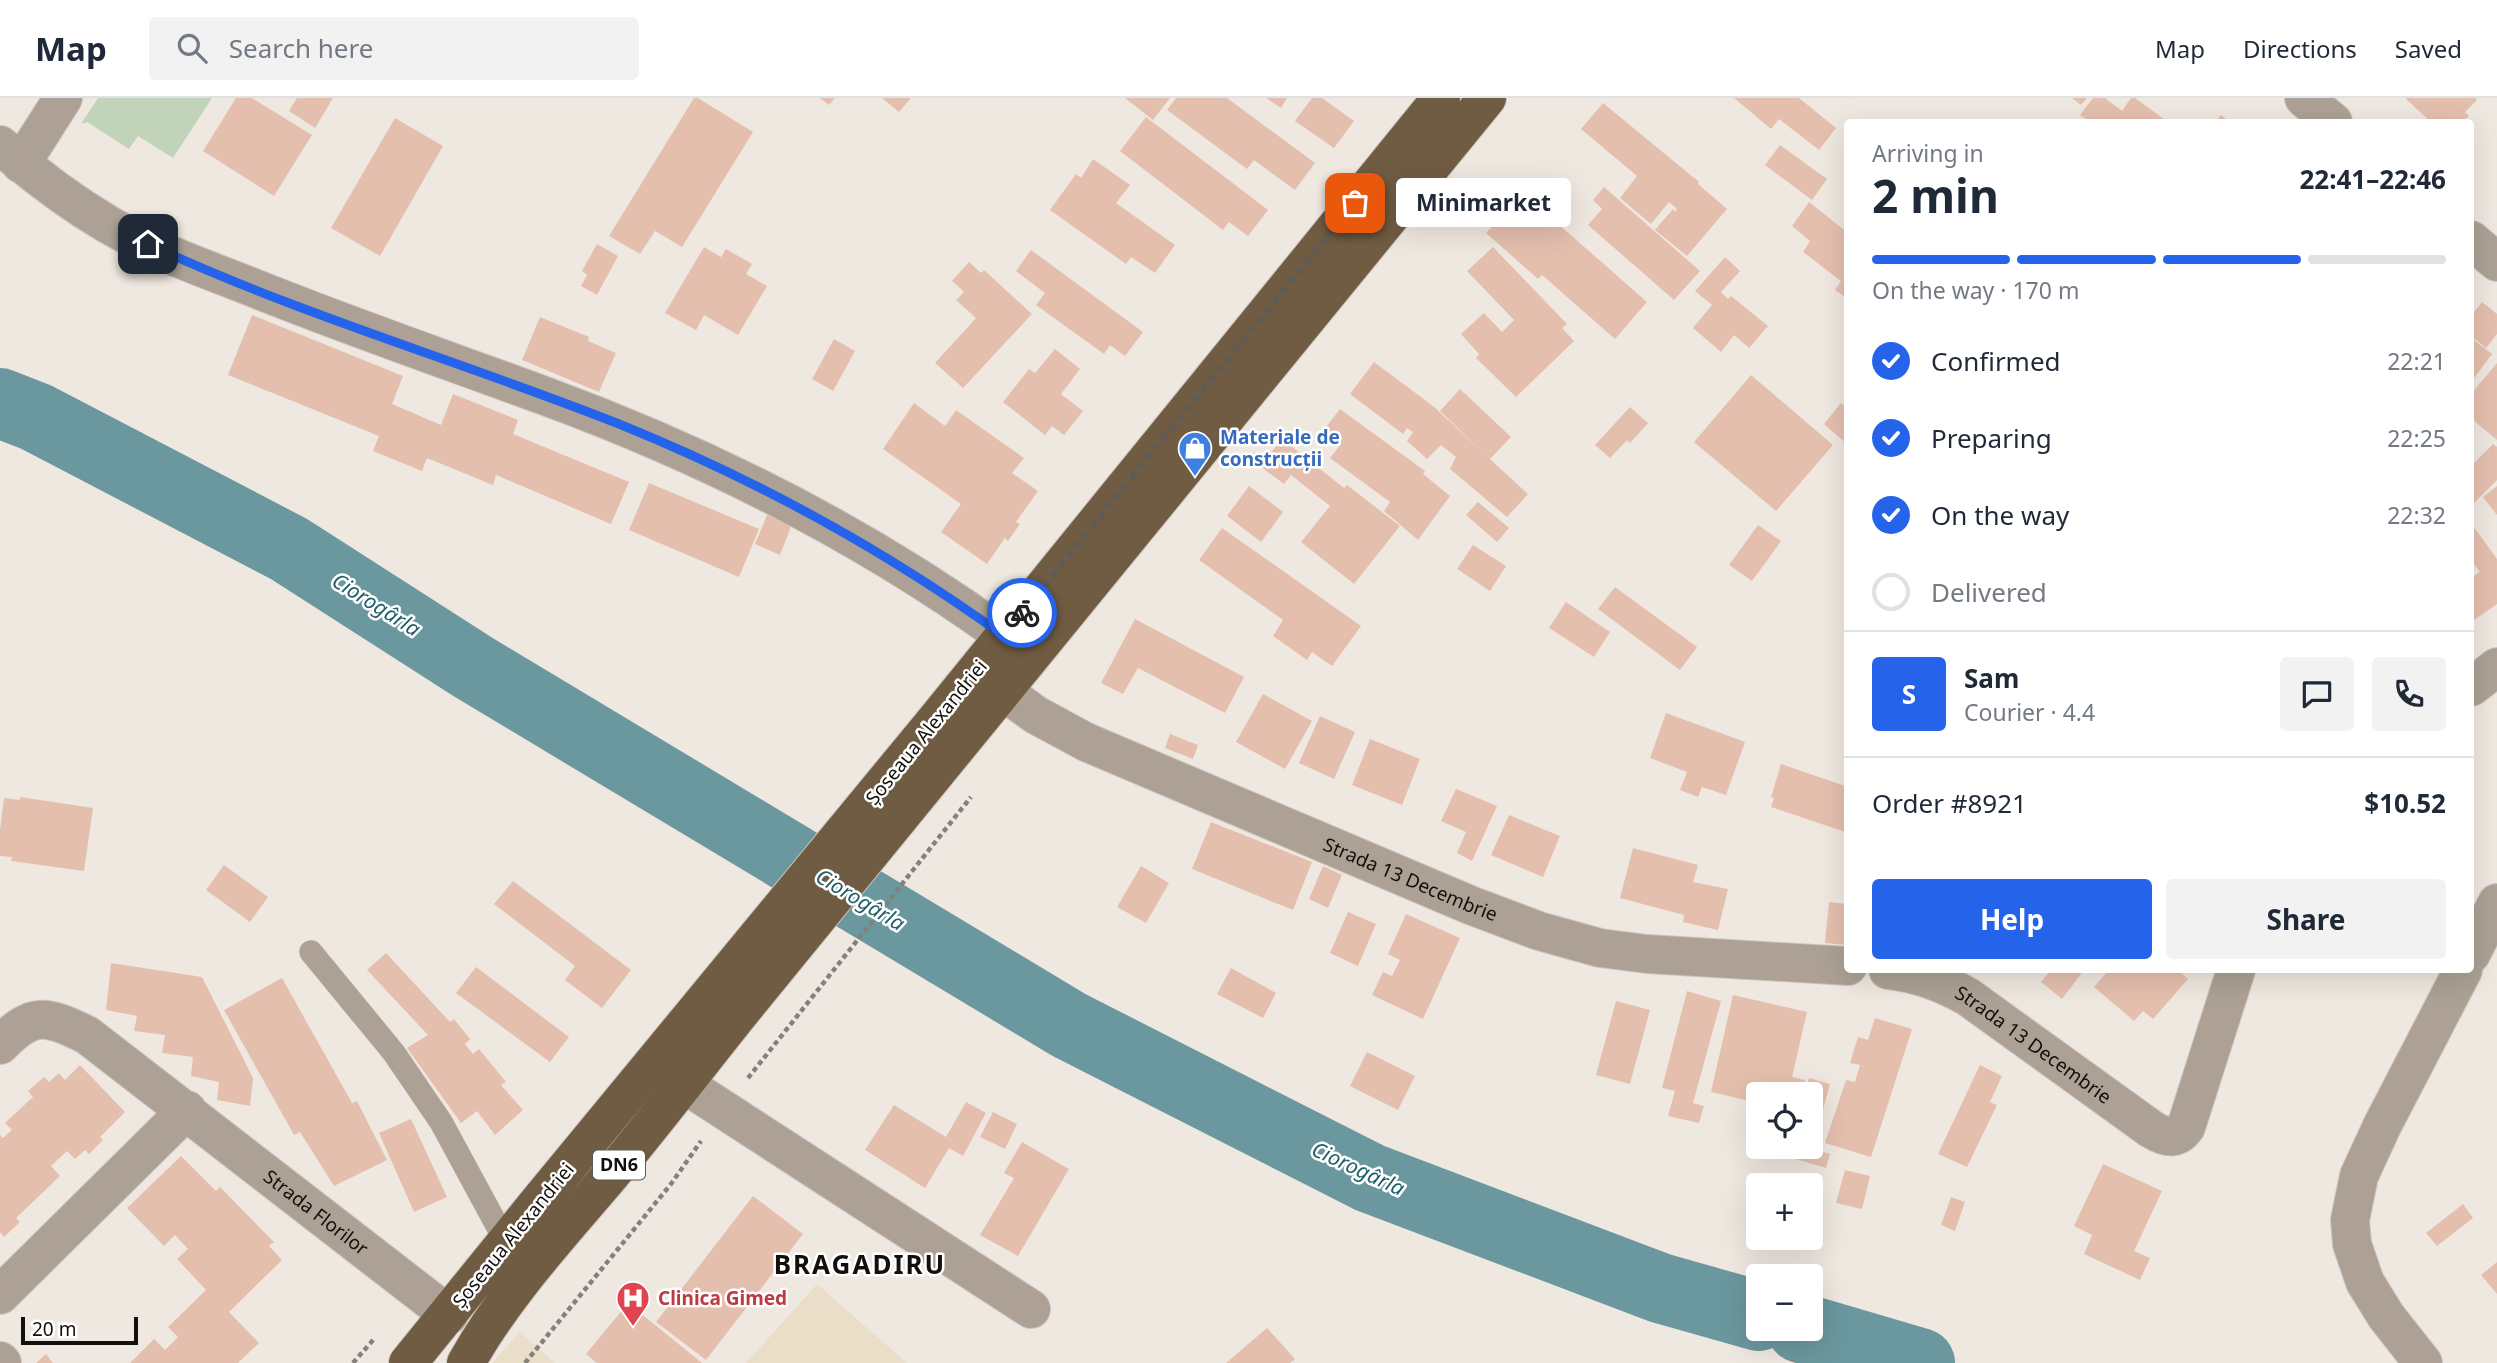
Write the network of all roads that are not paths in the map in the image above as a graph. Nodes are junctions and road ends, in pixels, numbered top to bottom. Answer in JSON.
{"nodes":[{"id":1,"x":63,"y":98,"type":"edge"},
{"id":2,"x":1441,"y":98,"type":"edge"},
{"id":3,"x":1487,"y":98,"type":"edge"},
{"id":4,"x":2304,"y":98,"type":"edge"},
{"id":5,"x":2329,"y":119,"type":"edge"},
{"id":6,"x":11,"y":155,"type":"edge"},
{"id":7,"x":2474,"y":243,"type":"edge"},
{"id":8,"x":2497,"y":262,"type":"edge"},
{"id":9,"x":1004,"y":636,"type":"junction"},
{"id":10,"x":2497,"y":667,"type":"edge"},
{"id":11,"x":2474,"y":685,"type":"edge"},
{"id":12,"x":1003,"y":691,"type":"junction"},
{"id":13,"x":951,"y":729,"type":"junction"},
{"id":14,"x":2497,"y":903,"type":"edge"},
{"id":15,"x":2474,"y":948,"type":"edge"},
{"id":16,"x":311,"y":952,"type":"dead end"},
{"id":17,"x":1844,"y":966,"type":"edge"},
{"id":18,"x":1905,"y":973,"type":"edge"},
{"id":19,"x":2235,"y":973,"type":"edge"},
{"id":20,"x":2461,"y":973,"type":"edge"},
{"id":21,"x":0,"y":1045,"type":"edge"},
{"id":22,"x":684,"y":1084,"type":"junction"},
{"id":23,"x":187,"y":1110,"type":"junction"},
{"id":24,"x":506,"y":1242,"type":"junction"},
{"id":25,"x":0,"y":1295,"type":"edge"},
{"id":26,"x":1031,"y":1308,"type":"dead end"},
{"id":27,"x":449,"y":1315,"type":"junction"},
{"id":28,"x":408,"y":1363,"type":"edge"},
{"id":29,"x":466,"y":1363,"type":"edge"},
{"id":30,"x":2423,"y":1363,"type":"edge"}],
"edges":[{"from":1,"to":6,"type":"street"},
{"from":2,"to":9,"type":"highway","name":"Șoseaua Alexandriei","number":"DN6"},
{"from":3,"to":12,"type":"highway","name":"Șoseaua Alexandriei","number":"DN6"},
{"from":4,"to":5,"type":"street"},
{"from":6,"to":9,"type":"street"},
{"from":7,"to":8,"type":"street"},
{"from":9,"to":13,"type":"highway","name":"Șoseaua Alexandriei","number":"DN6"},
{"from":10,"to":11,"type":"street"},
{"from":12,"to":13,"type":"highway","name":"Șoseaua Alexandriei","number":"DN6"},
{"from":12,"to":17,"type":"street","name":"Strada 13 Decembrie"},
{"from":13,"to":22,"type":"highway","name":"Șoseaua Alexandriei","number":"DN6"},
{"from":13,"to":24,"type":"highway","name":"Șoseaua Alexandriei","number":"DN6"},
{"from":14,"to":15,"type":"street"},
{"from":16,"to":24,"type":"lane"},
{"from":18,"to":19,"type":"street","name":"Strada 13 Decembrie"},
{"from":20,"to":30,"type":"street"},
{"from":21,"to":23,"type":"street","name":"Strada Florilor"},
{"from":22,"to":26,"type":"street"},
{"from":22,"to":29,"type":"highway","name":"Șoseaua Alexandriei","number":"DN6"},
{"from":23,"to":25,"type":"street"},
{"from":23,"to":27,"type":"street","name":"Strada Florilor"},
{"from":24,"to":27,"type":"highway","name":"Șoseaua Alexandriei","number":"DN6"},
{"from":27,"to":28,"type":"highway","name":"Șoseaua Alexandriei","number":"DN6"}]}
